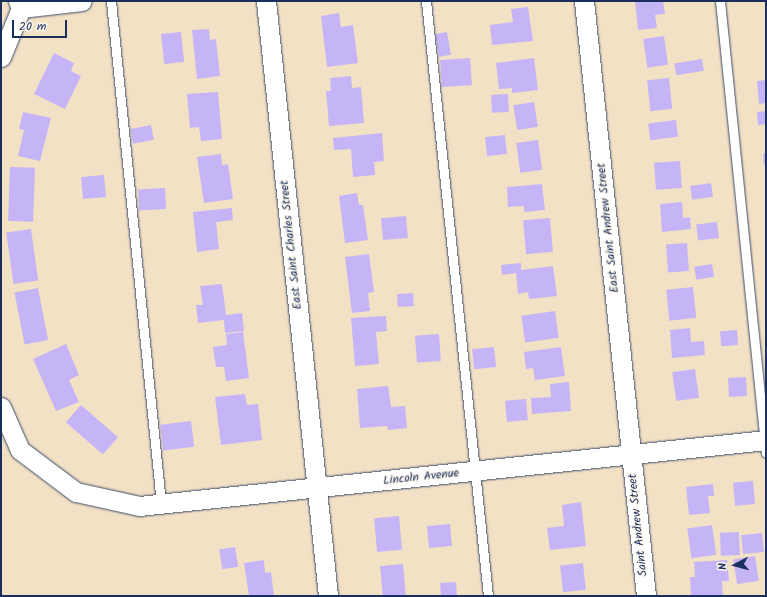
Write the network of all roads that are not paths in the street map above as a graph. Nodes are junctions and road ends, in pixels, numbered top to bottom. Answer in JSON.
{"nodes":[{"id":1,"x":82,"y":1,"type":"edge"},
{"id":2,"x":111,"y":1,"type":"edge"},
{"id":3,"x":266,"y":1,"type":"edge"},
{"id":4,"x":426,"y":1,"type":"edge"},
{"id":5,"x":584,"y":1,"type":"edge"},
{"id":6,"x":720,"y":1,"type":"edge"},
{"id":7,"x":20,"y":4,"type":"edge"},
{"id":8,"x":1,"y":57,"type":"edge"},
{"id":9,"x":1,"y":407,"type":"edge"},
{"id":10,"x":1,"y":438,"type":"edge"},
{"id":11,"x":766,"y":444,"type":"edge"},
{"id":12,"x":20,"y":450,"type":"junction"},
{"id":13,"x":631,"y":455,"type":"junction"},
{"id":14,"x":475,"y":471,"type":"junction"},
{"id":15,"x":316,"y":489,"type":"junction"},
{"id":16,"x":161,"y":504,"type":"junction"},
{"id":17,"x":328,"y":596,"type":"edge"},
{"id":18,"x":488,"y":596,"type":"edge"},
{"id":19,"x":646,"y":596,"type":"edge"}],
"edges":[{"from":1,"to":7,"type":"street"},
{"from":2,"to":16,"type":"lane"},
{"from":3,"to":15,"type":"street","name":"East Saint Charles Street"},
{"from":4,"to":14,"type":"lane"},
{"from":5,"to":13,"type":"street","name":"East Saint Andrew Street"},
{"from":6,"to":11,"type":"lane"},
{"from":7,"to":8,"type":"street"},
{"from":9,"to":12,"type":"street"},
{"from":10,"to":12,"type":"street"},
{"from":11,"to":13,"type":"street","name":"Lincoln Avenue"},
{"from":12,"to":16,"type":"street","name":"Lincoln Avenue"},
{"from":13,"to":14,"type":"street","name":"Lincoln Avenue"},
{"from":13,"to":19,"type":"street","name":"Saint Andrew Street"},
{"from":14,"to":15,"type":"street","name":"Lincoln Avenue"},
{"from":14,"to":18,"type":"lane"},
{"from":15,"to":16,"type":"street","name":"Lincoln Avenue"},
{"from":15,"to":17,"type":"street","name":"East Saint Charles Street"}]}
